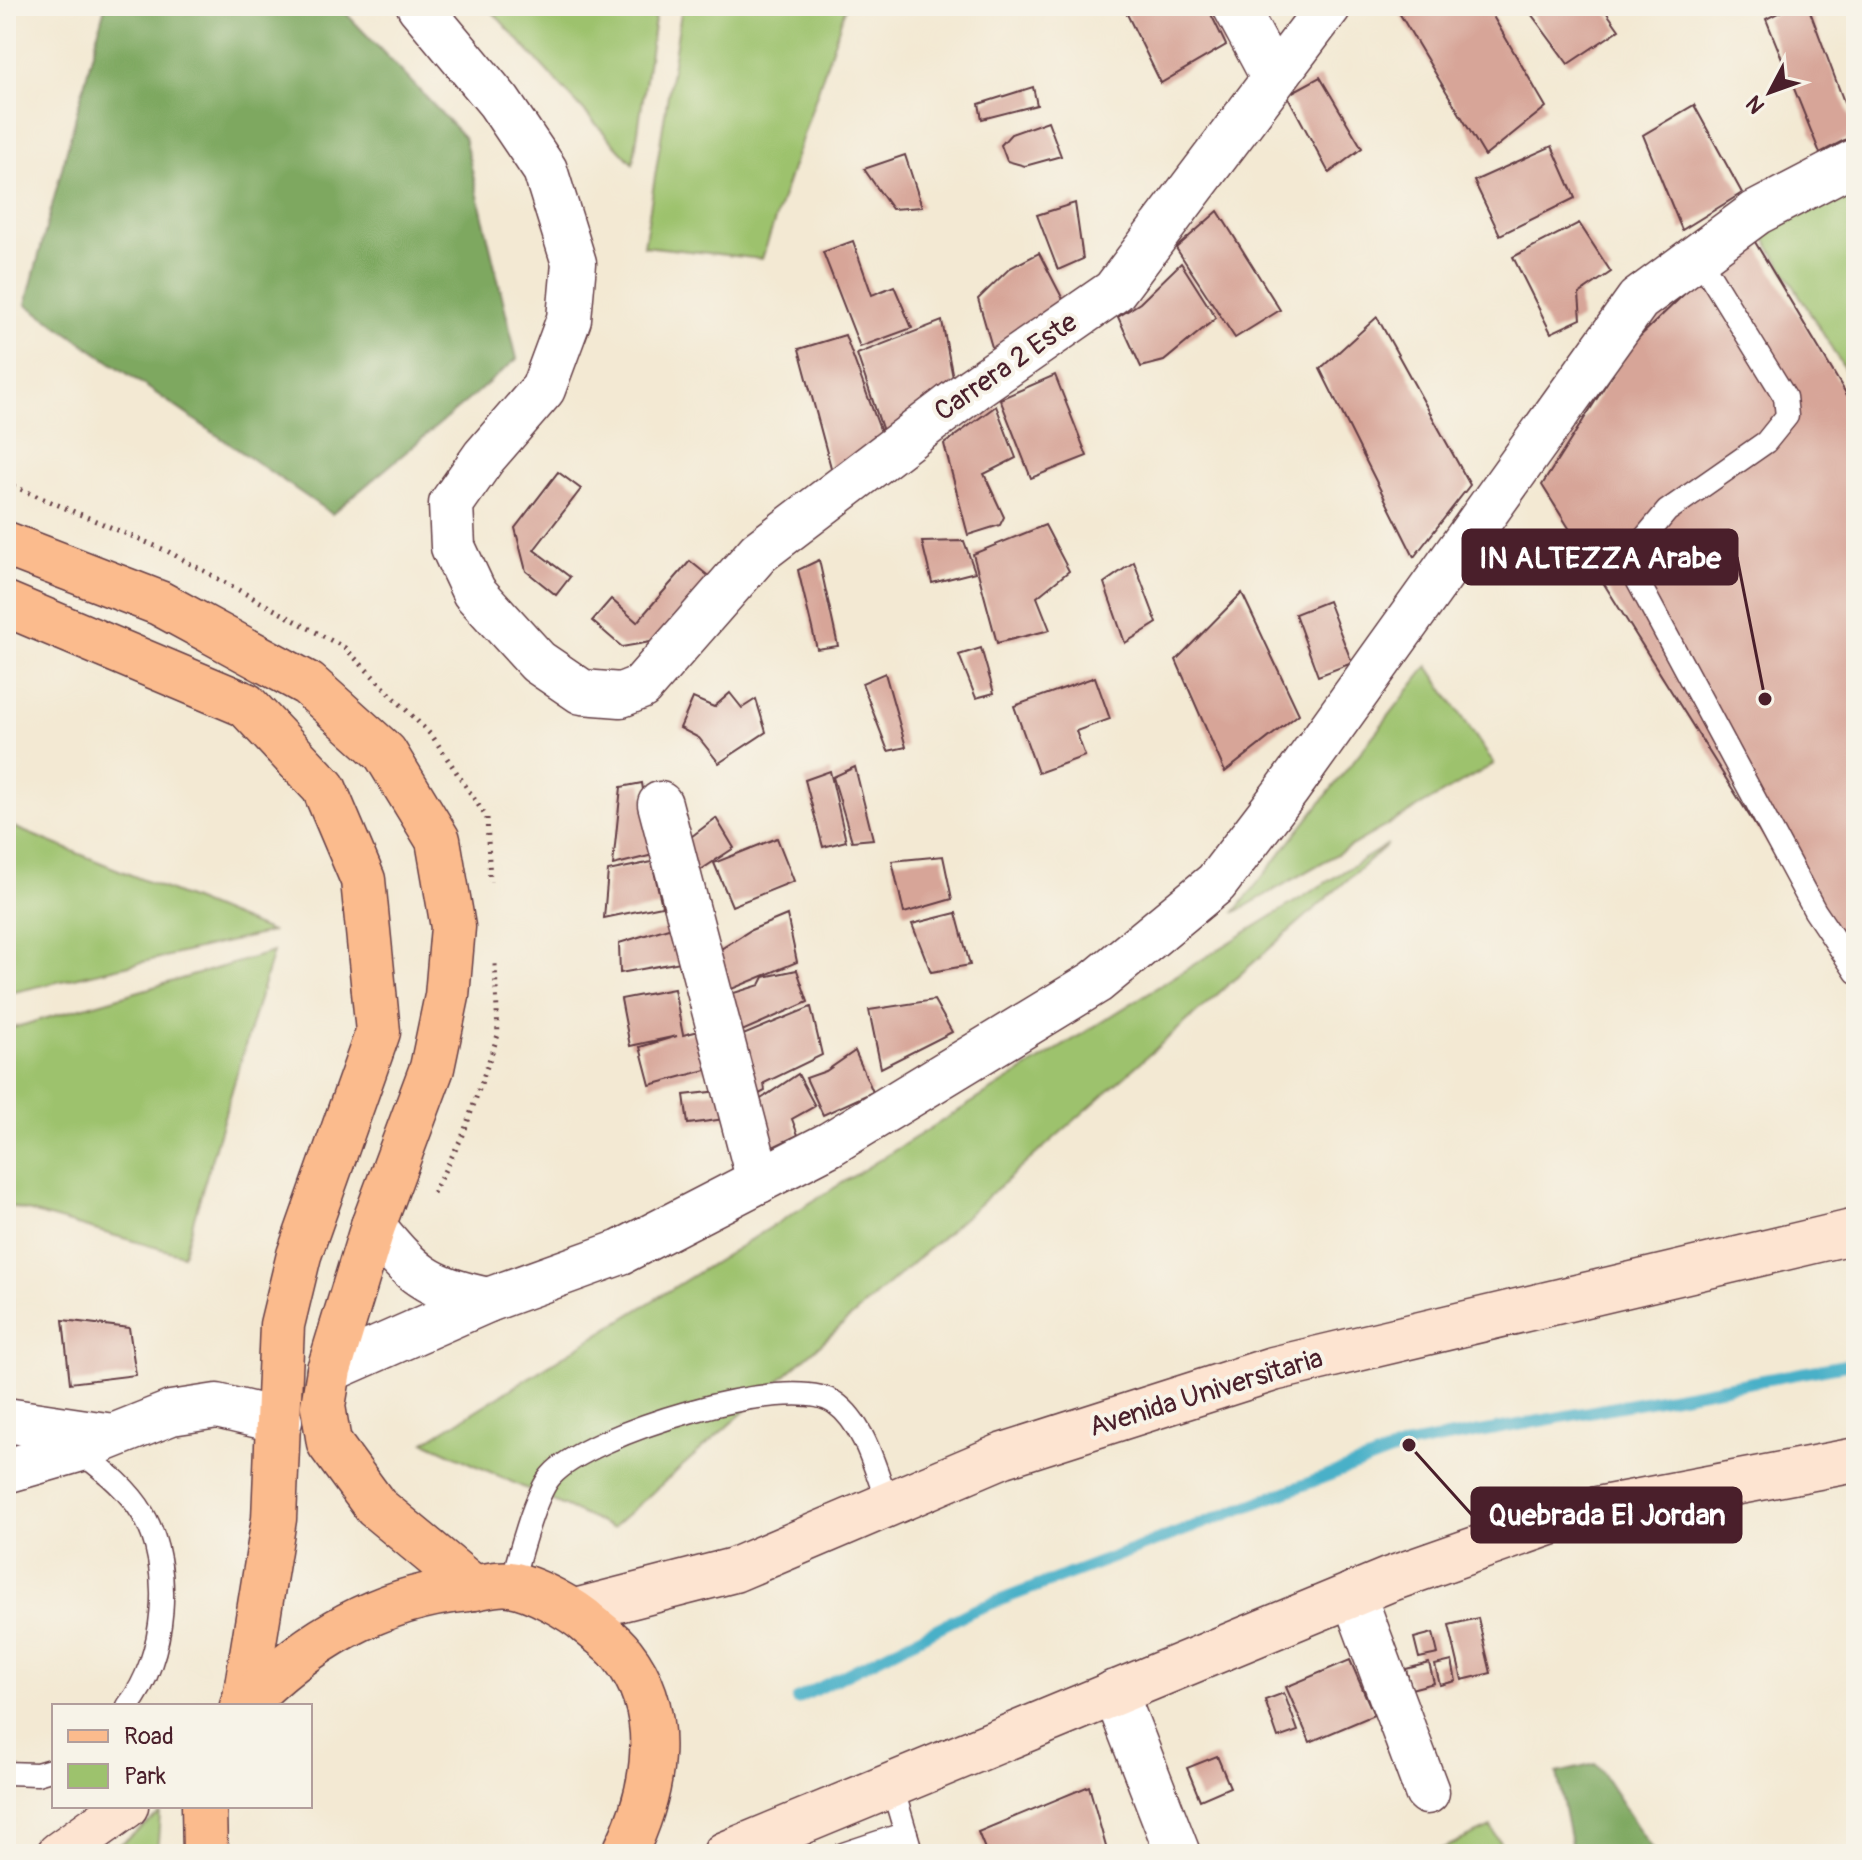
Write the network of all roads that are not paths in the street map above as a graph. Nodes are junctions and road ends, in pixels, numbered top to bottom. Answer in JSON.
{"nodes":[{"id":1,"x":419,"y":6,"type":"edge"},
{"id":2,"x":1235,"y":6,"type":"edge"},
{"id":3,"x":1329,"y":6,"type":"edge"},
{"id":4,"x":1273,"y":77,"type":"junction"},
{"id":5,"x":1856,"y":161,"type":"edge"},
{"id":6,"x":1698,"y":256,"type":"junction"},
{"id":7,"x":6,"y":544,"type":"edge"},
{"id":8,"x":6,"y":604,"type":"edge"},
{"id":9,"x":660,"y":804,"type":"dead end"},
{"id":10,"x":1856,"y":972,"type":"edge"},
{"id":11,"x":759,"y":1181,"type":"junction"},
{"id":12,"x":373,"y":1226,"type":"junction"},
{"id":13,"x":1856,"y":1231,"type":"edge"},
{"id":14,"x":488,"y":1300,"type":"junction"},
{"id":15,"x":329,"y":1370,"type":"junction"},
{"id":16,"x":6,"y":1420,"type":"edge"},
{"id":17,"x":280,"y":1421,"type":"junction"},
{"id":18,"x":94,"y":1443,"type":"junction"},
{"id":19,"x":1856,"y":1460,"type":"edge"},
{"id":20,"x":6,"y":1471,"type":"edge"},
{"id":21,"x":888,"y":1504,"type":"junction"},
{"id":22,"x":492,"y":1586,"type":"junction"},
{"id":23,"x":1353,"y":1594,"type":"junction"},
{"id":24,"x":575,"y":1611,"type":"junction"},
{"id":25,"x":1115,"y":1692,"type":"junction"},
{"id":26,"x":129,"y":1704,"type":"edge"},
{"id":27,"x":243,"y":1704,"type":"edge"},
{"id":28,"x":244,"y":1704,"type":"edge"},
{"id":29,"x":52,"y":1770,"type":"edge"},
{"id":30,"x":6,"y":1773,"type":"edge"},
{"id":31,"x":891,"y":1783,"type":"junction"},
{"id":32,"x":1427,"y":1792,"type":"dead end"},
{"id":33,"x":123,"y":1808,"type":"edge"},
{"id":34,"x":204,"y":1808,"type":"edge"},
{"id":35,"x":909,"y":1844,"type":"edge"},
{"id":36,"x":59,"y":1854,"type":"edge"},
{"id":37,"x":205,"y":1854,"type":"edge"},
{"id":38,"x":624,"y":1854,"type":"edge"},
{"id":39,"x":725,"y":1854,"type":"edge"},
{"id":40,"x":843,"y":1854,"type":"edge"},
{"id":41,"x":1178,"y":1854,"type":"edge"}],
"edges":[{"from":1,"to":4,"type":"street","name":"Carrera 2 Este"},
{"from":2,"to":4,"type":"street"},
{"from":3,"to":4,"type":"street","name":"Carrera 2 Este"},
{"from":5,"to":6,"type":"street"},
{"from":6,"to":10,"type":"lane"},
{"from":6,"to":11,"type":"street"},
{"from":7,"to":12,"type":"main road"},
{"from":8,"to":17,"type":"main road"},
{"from":9,"to":11,"type":"street"},
{"from":11,"to":14,"type":"street"},
{"from":12,"to":14,"type":"street"},
{"from":12,"to":15,"type":"main road"},
{"from":13,"to":21,"type":"main road","name":"Avenida Universitaria"},
{"from":14,"to":15,"type":"street"},
{"from":15,"to":22,"type":"main road"},
{"from":16,"to":18,"type":"street"},
{"from":17,"to":18,"type":"street"},
{"from":17,"to":27,"type":"main road"},
{"from":18,"to":20,"type":"street"},
{"from":18,"to":26,"type":"lane"},
{"from":19,"to":23,"type":"main road"},
{"from":21,"to":22,"type":"lane"},
{"from":21,"to":24,"type":"main road","name":"Avenida Universitaria"},
{"from":22,"to":24,"type":"main road"},
{"from":22,"to":28,"type":"main road"},
{"from":23,"to":25,"type":"main road"},
{"from":23,"to":32,"type":"street"},
{"from":24,"to":38,"type":"main road"},
{"from":25,"to":31,"type":"main road"},
{"from":25,"to":41,"type":"street"},
{"from":29,"to":30,"type":"lane"},
{"from":31,"to":35,"type":"lane"},
{"from":31,"to":39,"type":"main road"},
{"from":33,"to":36,"type":"main road"},
{"from":34,"to":37,"type":"main road"},
{"from":35,"to":40,"type":"lane"}]}
